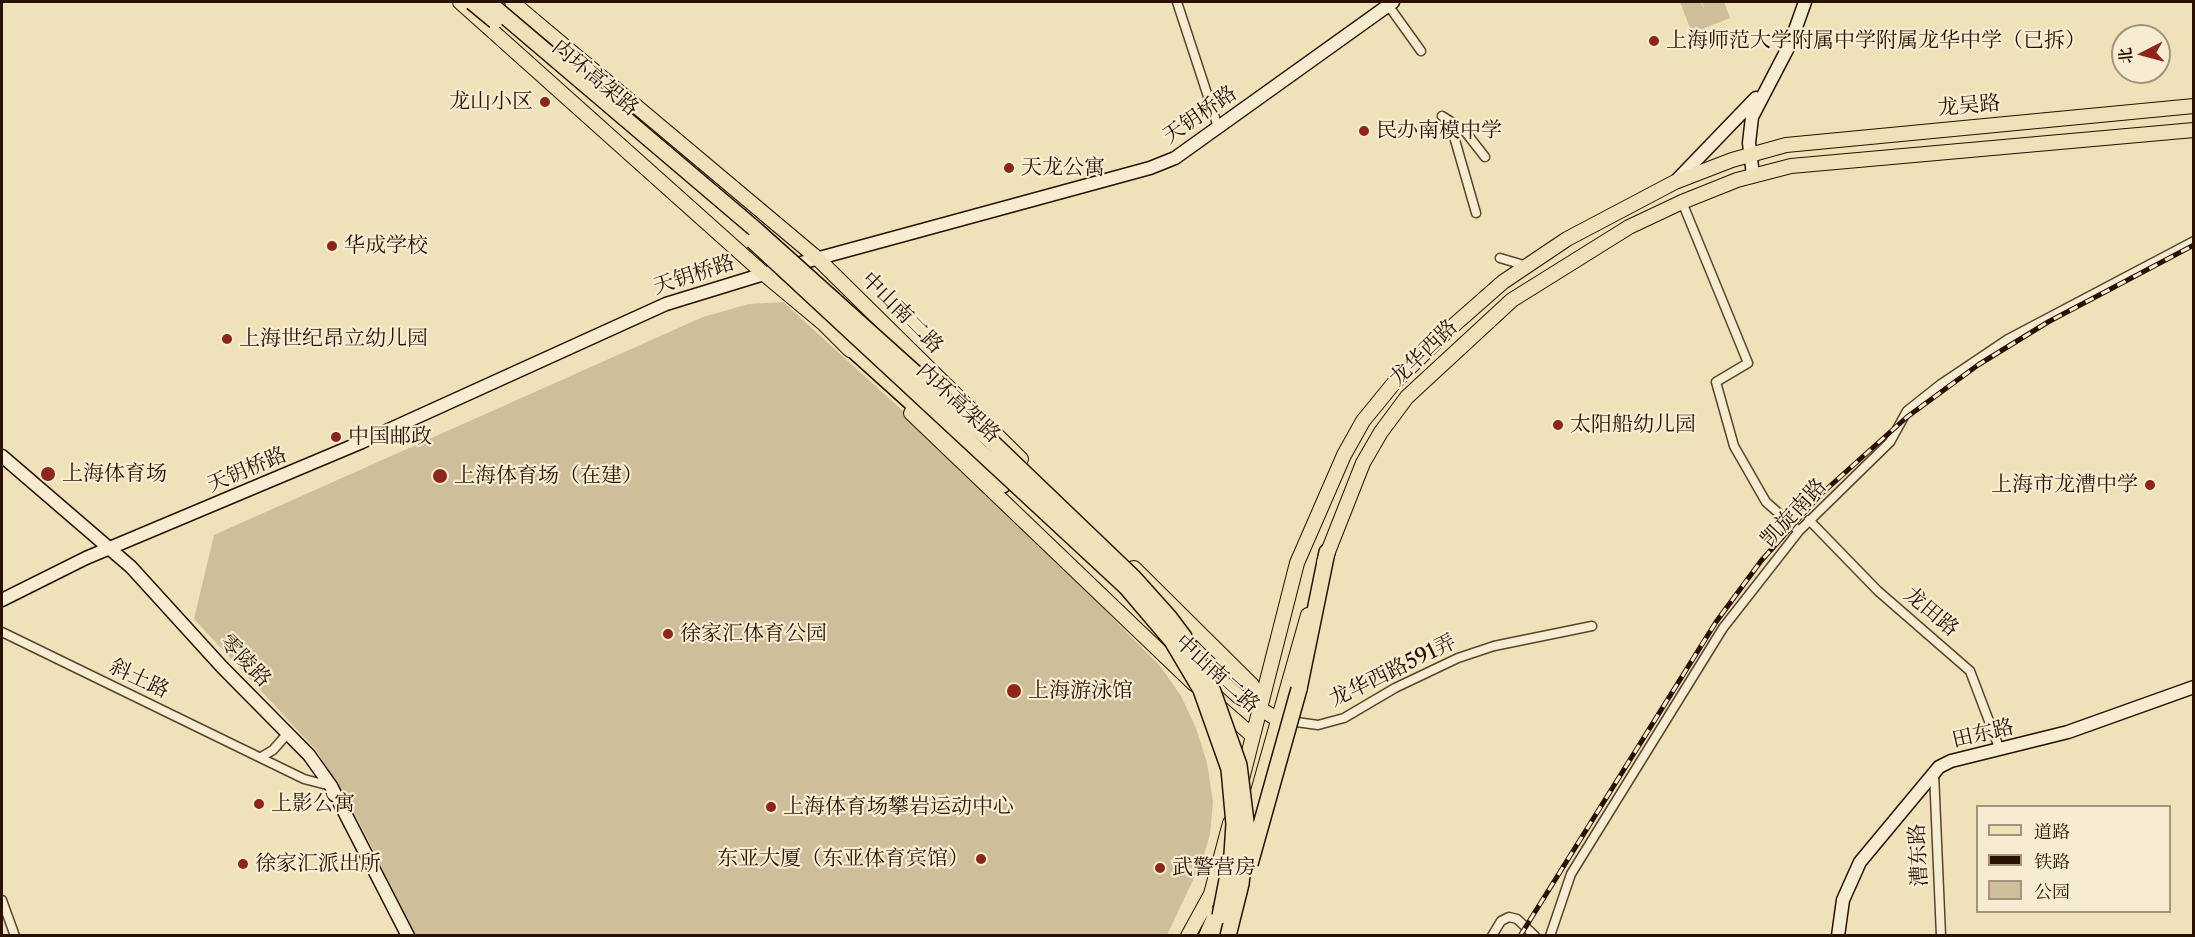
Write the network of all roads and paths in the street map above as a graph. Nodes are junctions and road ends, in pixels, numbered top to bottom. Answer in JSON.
{"nodes":[{"id":1,"x":460,"y":2,"type":"edge"},
{"id":2,"x":472,"y":2,"type":"edge"},
{"id":3,"x":488,"y":2,"type":"edge"},
{"id":4,"x":512,"y":2,"type":"edge"},
{"id":5,"x":1177,"y":2,"type":"edge"},
{"id":6,"x":1805,"y":2,"type":"edge"},
{"id":7,"x":1391,"y":3,"type":"edge"},
{"id":8,"x":1421,"y":51,"type":"dead end"},
{"id":9,"x":1767,"y":86,"type":"junction"},
{"id":10,"x":2193,"y":106,"type":"edge"},
{"id":11,"x":1442,"y":116,"type":"dead end"},
{"id":12,"x":1218,"y":127,"type":"junction"},
{"id":13,"x":2193,"y":130,"type":"edge"},
{"id":14,"x":1454,"y":133,"type":"dead end"},
{"id":15,"x":1749,"y":155,"type":"junction"},
{"id":16,"x":1485,"y":157,"type":"dead end"},
{"id":17,"x":1753,"y":175,"type":"junction"},
{"id":18,"x":1675,"y":182,"type":"junction"},
{"id":19,"x":1682,"y":202,"type":"junction"},
{"id":20,"x":1476,"y":213,"type":"dead end"},
{"id":21,"x":2193,"y":241,"type":"edge"},
{"id":22,"x":817,"y":258,"type":"junction"},
{"id":23,"x":1500,"y":258,"type":"dead end"},
{"id":24,"x":1527,"y":266,"type":"junction"},
{"id":25,"x":763,"y":273,"type":"junction"},
{"id":26,"x":844,"y":342,"type":"junction"},
{"id":27,"x":2,"y":456,"type":"edge"},
{"id":28,"x":1809,"y":520,"type":"junction"},
{"id":29,"x":1799,"y":531,"type":"junction"},
{"id":30,"x":1075,"y":539,"type":"junction"},
{"id":31,"x":111,"y":549,"type":"junction"},
{"id":32,"x":1327,"y":552,"type":"junction"},
{"id":33,"x":2,"y":600,"type":"edge"},
{"id":34,"x":1592,"y":626,"type":"dead end"},
{"id":35,"x":2,"y":632,"type":"edge"},
{"id":36,"x":2193,"y":687,"type":"edge"},
{"id":37,"x":1260,"y":707,"type":"junction"},
{"id":38,"x":1279,"y":720,"type":"junction"},
{"id":39,"x":288,"y":733,"type":"junction"},
{"id":40,"x":1253,"y":736,"type":"junction"},
{"id":41,"x":2000,"y":750,"type":"junction"},
{"id":42,"x":263,"y":756,"type":"junction"},
{"id":43,"x":1934,"y":773,"type":"junction"},
{"id":44,"x":332,"y":786,"type":"junction"},
{"id":45,"x":2,"y":900,"type":"edge"},
{"id":46,"x":1233,"y":919,"type":"junction"},
{"id":47,"x":15,"y":936,"type":"edge"},
{"id":48,"x":408,"y":936,"type":"edge"},
{"id":49,"x":1188,"y":936,"type":"edge"},
{"id":50,"x":1206,"y":936,"type":"edge"},
{"id":51,"x":1215,"y":936,"type":"edge"},
{"id":52,"x":1228,"y":936,"type":"edge"},
{"id":53,"x":1492,"y":936,"type":"edge"},
{"id":54,"x":1535,"y":936,"type":"edge"},
{"id":55,"x":1550,"y":936,"type":"edge"},
{"id":56,"x":1838,"y":936,"type":"edge"},
{"id":57,"x":1941,"y":936,"type":"edge"}],
"edges":[{"from":1,"to":25,"type":"main road","name":"中山南二路"},
{"from":2,"to":30,"type":"highway","name":"内环高架路","bridge":true},
{"from":3,"to":46,"type":"highway","name":"内环高架路","bridge":true},
{"from":4,"to":22,"type":"main road","name":"中山南二路"},
{"from":5,"to":12,"type":"street"},
{"from":6,"to":9,"type":"street"},
{"from":7,"to":8,"type":"street"},
{"from":7,"to":12,"type":"street","name":"天钥桥路"},
{"from":9,"to":15,"type":"street"},
{"from":9,"to":18,"type":"street"},
{"from":10,"to":15,"type":"main road","name":"龙吴路"},
{"from":11,"to":16,"type":"street"},
{"from":12,"to":22,"type":"street","name":"天钥桥路"},
{"from":13,"to":17,"type":"main road","name":"龙吴路"},
{"from":14,"to":20,"type":"street"},
{"from":15,"to":17,"type":"street"},
{"from":15,"to":18,"type":"main road","name":"龙华西路"},
{"from":17,"to":19,"type":"main road","name":"龙华西路"},
{"from":18,"to":24,"type":"main road","name":"龙华西路"},
{"from":19,"to":29,"type":"street"},
{"from":19,"to":32,"type":"main road","name":"龙华西路"},
{"from":21,"to":28,"type":"street","name":"凯旋南路"},
{"from":22,"to":25,"type":"street","name":"天钥桥路"},
{"from":22,"to":37,"type":"main road","name":"中山南二路"},
{"from":23,"to":24,"type":"street"},
{"from":24,"to":37,"type":"main road","name":"龙华西路"},
{"from":25,"to":26,"type":"main road","name":"中山南二路"},
{"from":25,"to":31,"type":"street","name":"天钥桥路"},
{"from":26,"to":30,"type":"highway"},
{"from":26,"to":37,"type":"main road","name":"中山南二路"},
{"from":26,"to":40,"type":"main road","name":"中山南二路"},
{"from":27,"to":31,"type":"street","name":"零陵路"},
{"from":28,"to":29,"type":"street","name":"凯旋南路"},
{"from":28,"to":41,"type":"street","name":"龙田路"},
{"from":29,"to":55,"type":"street","name":"凯旋南路"},
{"from":30,"to":51,"type":"highway","name":"内环高架路","bridge":true},
{"from":31,"to":33,"type":"street","name":"天钥桥路"},
{"from":31,"to":39,"type":"street","name":"零陵路"},
{"from":32,"to":38,"type":"main road","name":"龙华西路"},
{"from":32,"to":46,"type":"highway","bridge":true},
{"from":34,"to":38,"type":"street","name":"龙华西路591弄"},
{"from":35,"to":42,"type":"street","name":"斜土路"},
{"from":36,"to":41,"type":"street","name":"田东路"},
{"from":37,"to":38,"type":"main road","name":"中山南二路"},
{"from":37,"to":40,"type":"main road","name":"中山南二路"},
{"from":38,"to":50,"type":"main road","name":"中山南二路"},
{"from":39,"to":42,"type":"street"},
{"from":39,"to":44,"type":"street","name":"零陵路"},
{"from":40,"to":49,"type":"main road","name":"中山南二路"},
{"from":41,"to":43,"type":"street","name":"田东路"},
{"from":42,"to":44,"type":"street","name":"斜土路"},
{"from":43,"to":56,"type":"street","name":"田东路"},
{"from":43,"to":57,"type":"street","name":"漕东路"},
{"from":44,"to":48,"type":"street","name":"零陵路"},
{"from":45,"to":47,"type":"street"},
{"from":46,"to":52,"type":"highway","name":"内环高架路","bridge":true},
{"from":53,"to":54,"type":"street"}]}
